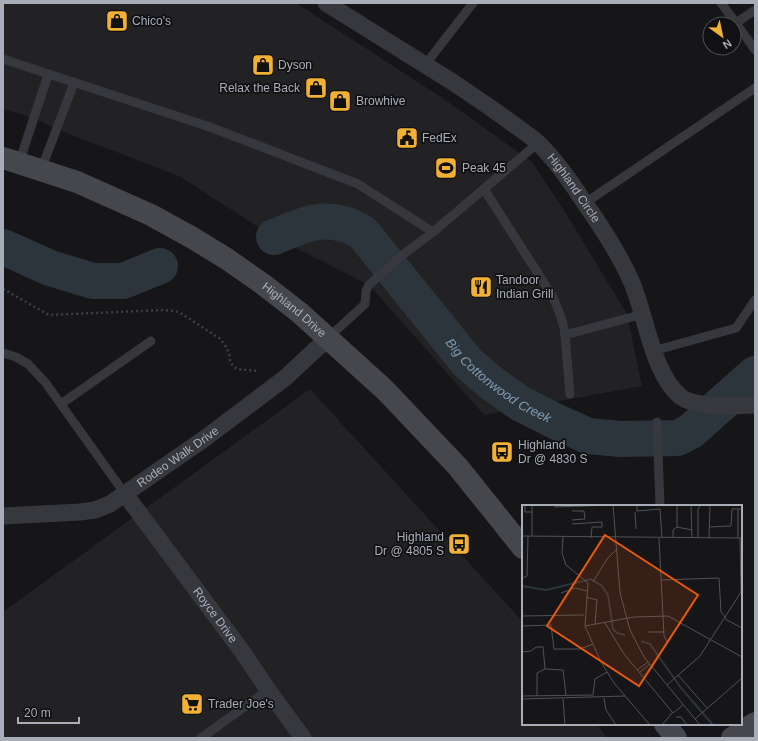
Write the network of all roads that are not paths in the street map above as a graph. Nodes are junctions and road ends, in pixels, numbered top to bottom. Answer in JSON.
{"nodes":[{"id":1,"x":326,"y":3,"type":"edge"},
{"id":2,"x":473,"y":3,"type":"edge"},
{"id":3,"x":721,"y":3,"type":"edge"},
{"id":4,"x":755,"y":10,"type":"edge"},
{"id":5,"x":730,"y":16,"type":"edge"},
{"id":6,"x":742,"y":20,"type":"edge"},
{"id":7,"x":742,"y":32,"type":"edge"},
{"id":8,"x":755,"y":50,"type":"edge"},
{"id":9,"x":3,"y":59,"type":"edge"},
{"id":10,"x":425,"y":65,"type":"junction"},
{"id":11,"x":48,"y":75,"type":"junction"},
{"id":12,"x":74,"y":83,"type":"junction"},
{"id":13,"x":755,"y":88,"type":"edge"},
{"id":14,"x":538,"y":143,"type":"junction"},
{"id":15,"x":11,"y":160,"type":"edge"},
{"id":16,"x":41,"y":170,"type":"junction"},
{"id":17,"x":484,"y":189,"type":"junction"},
{"id":18,"x":585,"y":203,"type":"junction"},
{"id":19,"x":433,"y":232,"type":"junction"},
{"id":20,"x":755,"y":300,"type":"edge"},
{"id":21,"x":643,"y":314,"type":"junction"},
{"id":22,"x":565,"y":335,"type":"junction"},
{"id":23,"x":328,"y":338,"type":"junction"},
{"id":24,"x":151,"y":342,"type":"dead end"},
{"id":25,"x":653,"y":351,"type":"junction"},
{"id":26,"x":3,"y":354,"type":"edge"},
{"id":27,"x":570,"y":394,"type":"dead end"},
{"id":28,"x":61,"y":404,"type":"junction"},
{"id":29,"x":747,"y":406,"type":"edge"},
{"id":30,"x":657,"y":422,"type":"dead end"},
{"id":31,"x":125,"y":494,"type":"junction"},
{"id":32,"x":660,"y":505,"type":"edge"},
{"id":33,"x":3,"y":516,"type":"edge"},
{"id":34,"x":522,"y":547,"type":"edge"},
{"id":35,"x":268,"y":690,"type":"junction"},
{"id":36,"x":755,"y":723,"type":"edge"},
{"id":37,"x":666,"y":725,"type":"edge"},
{"id":38,"x":201,"y":738,"type":"edge"},
{"id":39,"x":303,"y":738,"type":"edge"},
{"id":40,"x":676,"y":738,"type":"edge"},
{"id":41,"x":732,"y":738,"type":"edge"}],
"edges":[{"from":1,"to":10,"type":"street","name":"Highland Circle"},
{"from":2,"to":10,"type":"lane"},
{"from":3,"to":5,"type":"lane"},
{"from":4,"to":6,"type":"lane"},
{"from":7,"to":8,"type":"lane"},
{"from":9,"to":11,"type":"lane"},
{"from":10,"to":14,"type":"street","name":"Highland Circle"},
{"from":11,"to":12,"type":"lane"},
{"from":11,"to":15,"type":"lane"},
{"from":12,"to":16,"type":"lane"},
{"from":12,"to":19,"type":"lane"},
{"from":13,"to":18,"type":"lane"},
{"from":14,"to":17,"type":"lane"},
{"from":14,"to":18,"type":"street","name":"Highland Circle"},
{"from":15,"to":16,"type":"main road","name":"Highland Drive"},
{"from":16,"to":23,"type":"main road","name":"Highland Drive"},
{"from":17,"to":19,"type":"lane"},
{"from":17,"to":22,"type":"lane"},
{"from":18,"to":21,"type":"street","name":"Highland Circle"},
{"from":19,"to":23,"type":"lane"},
{"from":20,"to":25,"type":"lane"},
{"from":21,"to":22,"type":"lane"},
{"from":21,"to":25,"type":"street","name":"Highland Circle"},
{"from":22,"to":27,"type":"lane"},
{"from":23,"to":31,"type":"street","name":"Rodeo Walk Drive"},
{"from":23,"to":34,"type":"main road","name":"Highland Drive"},
{"from":24,"to":28,"type":"lane"},
{"from":25,"to":29,"type":"street","name":"Highland Circle"},
{"from":26,"to":28,"type":"lane"},
{"from":28,"to":31,"type":"lane"},
{"from":30,"to":32,"type":"lane"},
{"from":31,"to":33,"type":"street","name":"Rodeo Walk Drive"},
{"from":31,"to":35,"type":"street","name":"Royce Drive"},
{"from":35,"to":38,"type":"lane"},
{"from":35,"to":39,"type":"street","name":"Royce Drive"},
{"from":36,"to":41,"type":"main road"},
{"from":37,"to":40,"type":"main road"}]}
